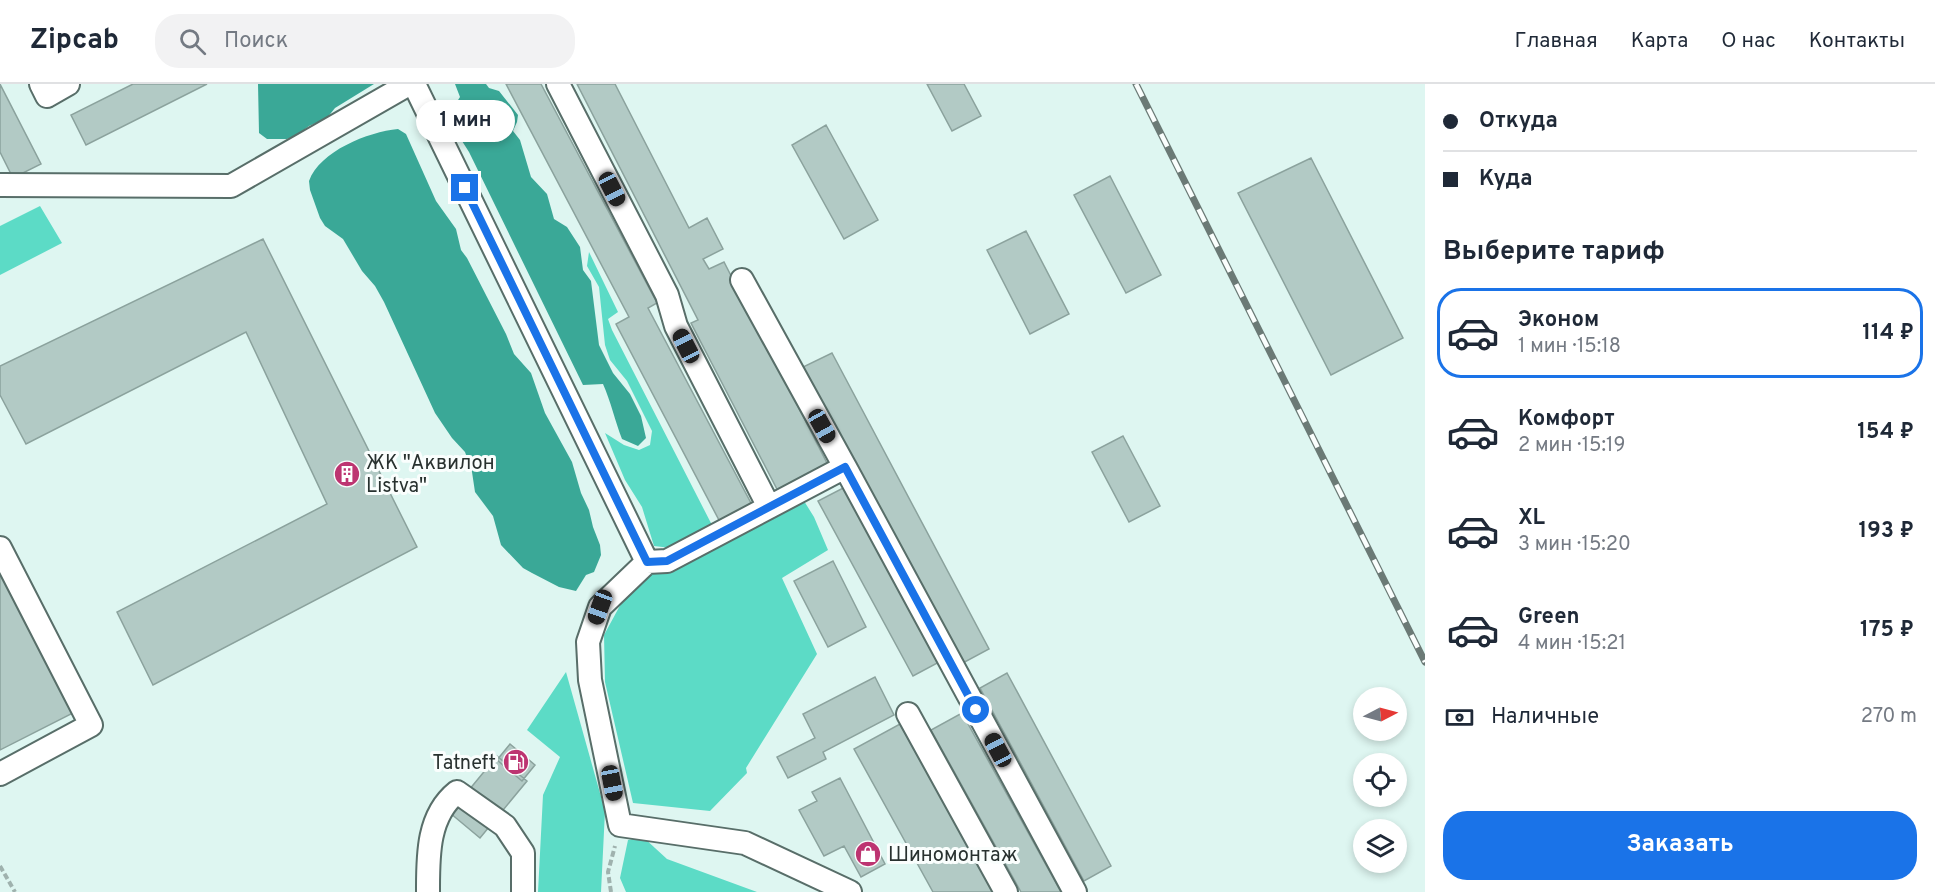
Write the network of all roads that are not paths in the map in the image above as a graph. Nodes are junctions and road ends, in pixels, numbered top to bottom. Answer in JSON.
{"nodes":[{"id":1,"x":41,"y":84,"type":"edge"},
{"id":2,"x":68,"y":84,"type":"edge"},
{"id":3,"x":409,"y":84,"type":"edge"},
{"id":4,"x":414,"y":84,"type":"edge"},
{"id":5,"x":558,"y":84,"type":"edge"},
{"id":6,"x":0,"y":185,"type":"edge"},
{"id":7,"x":742,"y":280,"type":"dead end"},
{"id":8,"x":845,"y":467,"type":"junction"},
{"id":9,"x":770,"y":507,"type":"junction"},
{"id":10,"x":0,"y":548,"type":"edge"},
{"id":11,"x":647,"y":562,"type":"junction"},
{"id":12,"x":908,"y":714,"type":"dead end"},
{"id":13,"x":0,"y":774,"type":"edge"},
{"id":14,"x":428,"y":892,"type":"edge"},
{"id":15,"x":523,"y":892,"type":"edge"},
{"id":16,"x":850,"y":892,"type":"edge"},
{"id":17,"x":1006,"y":892,"type":"edge"},
{"id":18,"x":1075,"y":892,"type":"edge"}],
"edges":[{"from":1,"to":2,"type":"lane"},
{"from":3,"to":6,"type":"lane"},
{"from":4,"to":11,"type":"lane"},
{"from":5,"to":9,"type":"lane"},
{"from":7,"to":8,"type":"lane"},
{"from":8,"to":9,"type":"lane"},
{"from":8,"to":18,"type":"lane"},
{"from":9,"to":11,"type":"lane"},
{"from":10,"to":13,"type":"lane"},
{"from":11,"to":16,"type":"lane"},
{"from":12,"to":17,"type":"lane"},
{"from":14,"to":15,"type":"lane"}]}
